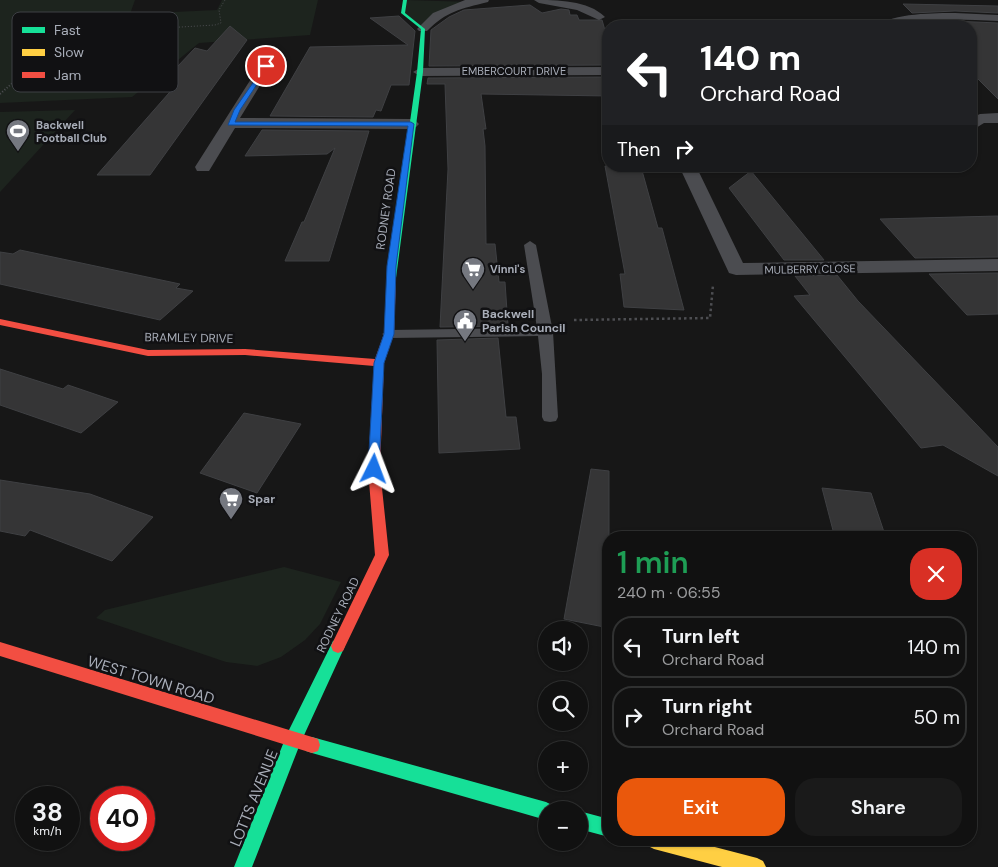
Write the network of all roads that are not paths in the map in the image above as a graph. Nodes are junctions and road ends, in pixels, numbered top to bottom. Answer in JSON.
{"nodes":[{"id":1,"x":405,"y":0,"type":"edge"},
{"id":2,"x":484,"y":0,"type":"edge"},
{"id":3,"x":539,"y":0,"type":"edge"},
{"id":4,"x":444,"y":1,"type":"edge"},
{"id":5,"x":472,"y":2,"type":"junction"},
{"id":6,"x":998,"y":18,"type":"edge"},
{"id":7,"x":603,"y":20,"type":"edge"},
{"id":8,"x":910,"y":20,"type":"edge"},
{"id":9,"x":423,"y":29,"type":"junction"},
{"id":10,"x":266,"y":66,"type":"dead end"},
{"id":11,"x":602,"y":71,"type":"edge"},
{"id":12,"x":420,"y":72,"type":"junction"},
{"id":13,"x":998,"y":118,"type":"edge"},
{"id":14,"x":977,"y":121,"type":"edge"},
{"id":15,"x":231,"y":124,"type":"junction"},
{"id":16,"x":411,"y":124,"type":"junction"},
{"id":17,"x":977,"y":132,"type":"edge"},
{"id":18,"x":989,"y":135,"type":"dead end"},
{"id":19,"x":203,"y":167,"type":"dead end"},
{"id":20,"x":690,"y":172,"type":"edge"},
{"id":21,"x":530,"y":245,"type":"dead end"},
{"id":22,"x":998,"y":265,"type":"edge"},
{"id":23,"x":0,"y":322,"type":"edge"},
{"id":24,"x":544,"y":326,"type":"junction"},
{"id":25,"x":389,"y":334,"type":"junction"},
{"id":26,"x":379,"y":363,"type":"junction"},
{"id":27,"x":550,"y":417,"type":"dead end"},
{"id":28,"x":0,"y":649,"type":"edge"},
{"id":29,"x":293,"y":740,"type":"junction"},
{"id":30,"x":538,"y":809,"type":"edge"},
{"id":31,"x":588,"y":822,"type":"edge"},
{"id":32,"x":602,"y":826,"type":"edge"},
{"id":33,"x":677,"y":846,"type":"edge"},
{"id":34,"x":242,"y":867,"type":"edge"},
{"id":35,"x":757,"y":867,"type":"edge"}],
"edges":[{"from":1,"to":9,"type":"street"},
{"from":2,"to":5,"type":"street"},
{"from":3,"to":7,"type":"street"},
{"from":4,"to":5,"type":"street"},
{"from":5,"to":9,"type":"street"},
{"from":6,"to":8,"type":"street"},
{"from":9,"to":12,"type":"street","name":"RODNEY ROAD"},
{"from":10,"to":15,"type":"street"},
{"from":11,"to":12,"type":"street","name":"EMBERCOURT DRIVE"},
{"from":12,"to":16,"type":"street","name":"RODNEY ROAD"},
{"from":13,"to":14,"type":"street"},
{"from":15,"to":16,"type":"street"},
{"from":15,"to":19,"type":"street"},
{"from":16,"to":25,"type":"street","name":"RODNEY ROAD"},
{"from":17,"to":18,"type":"street"},
{"from":20,"to":22,"type":"street","name":"MULBERRY CLOSE"},
{"from":21,"to":24,"type":"lane"},
{"from":23,"to":26,"type":"street","name":"BRAMLEY DRIVE"},
{"from":24,"to":25,"type":"lane"},
{"from":24,"to":27,"type":"lane"},
{"from":25,"to":26,"type":"street","name":"RODNEY ROAD"},
{"from":26,"to":29,"type":"street","name":"RODNEY ROAD"},
{"from":28,"to":29,"type":"street","name":"WEST TOWN ROAD"},
{"from":29,"to":30,"type":"street","name":"WEST TOWN ROAD"},
{"from":29,"to":34,"type":"street","name":"LOTTS AVENUE"},
{"from":31,"to":32,"type":"street"},
{"from":33,"to":35,"type":"street"}]}
